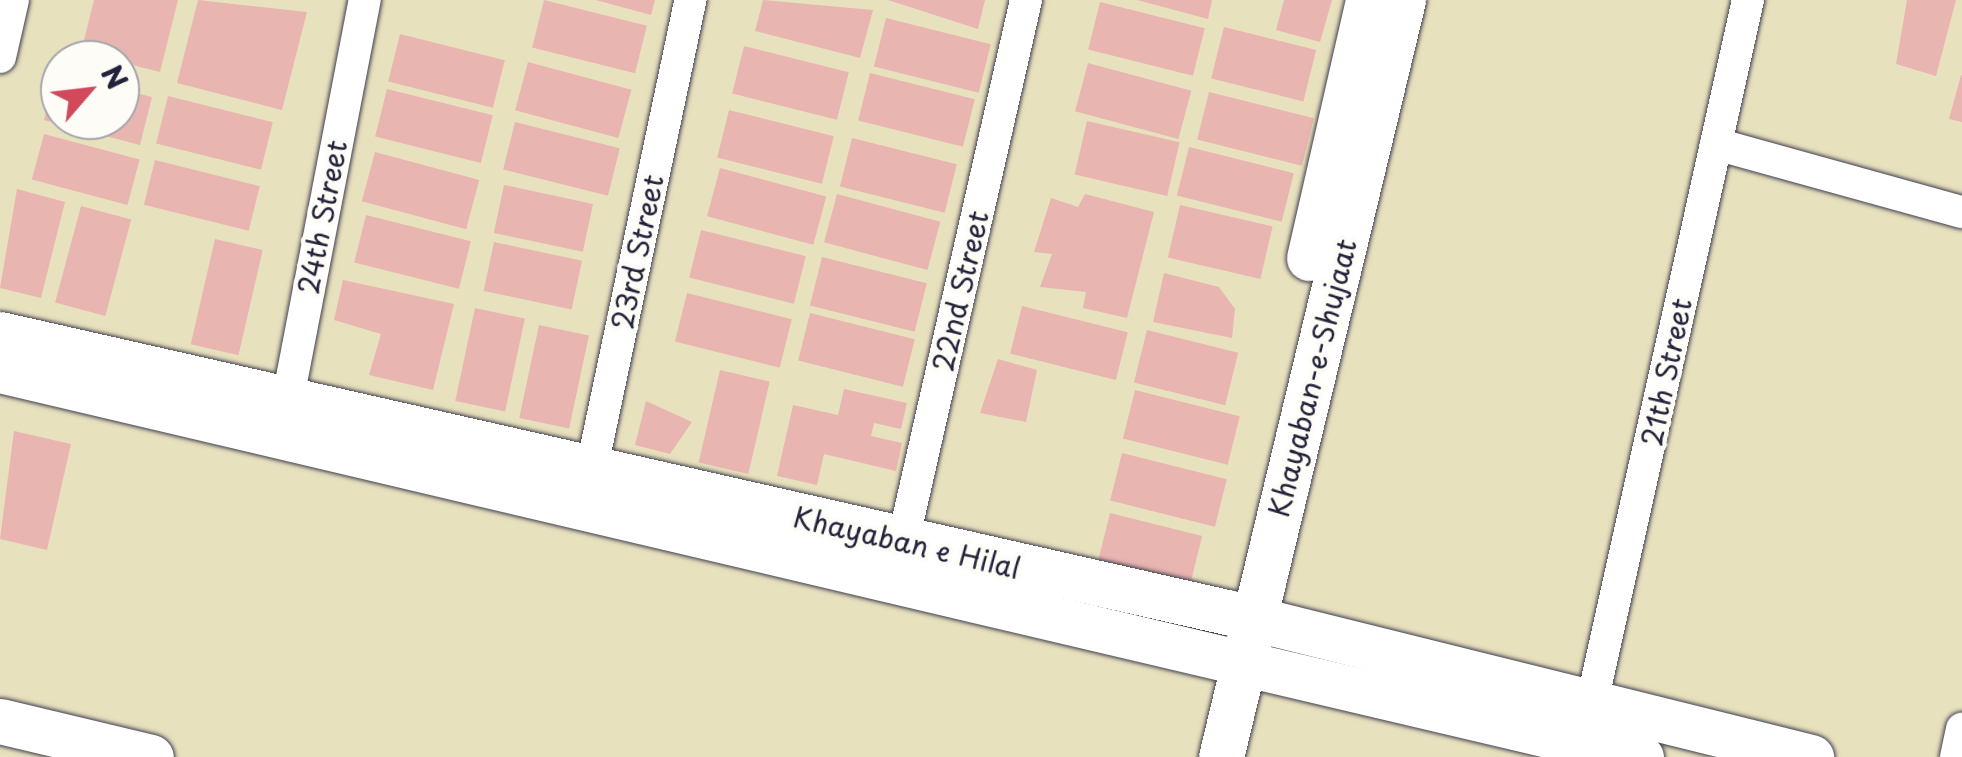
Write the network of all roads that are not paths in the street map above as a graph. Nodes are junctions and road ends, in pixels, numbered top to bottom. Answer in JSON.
{"nodes":[{"id":1,"x":13,"y":0,"type":"edge"},
{"id":2,"x":365,"y":0,"type":"edge"},
{"id":3,"x":690,"y":0,"type":"edge"},
{"id":4,"x":1026,"y":0,"type":"edge"},
{"id":5,"x":1368,"y":0,"type":"edge"},
{"id":6,"x":1403,"y":0,"type":"edge"},
{"id":7,"x":1748,"y":0,"type":"edge"},
{"id":8,"x":0,"y":56,"type":"edge"},
{"id":9,"x":1716,"y":144,"type":"junction"},
{"id":10,"x":1962,"y":212,"type":"edge"},
{"id":11,"x":0,"y":334,"type":"edge"},
{"id":12,"x":0,"y":370,"type":"edge"},
{"id":13,"x":284,"y":416,"type":"junction"},
{"id":14,"x":588,"y":486,"type":"junction"},
{"id":15,"x":898,"y":563,"type":"junction"},
{"id":16,"x":1236,"y":635,"type":"junction"},
{"id":17,"x":0,"y":721,"type":"edge"},
{"id":18,"x":1587,"y":726,"type":"junction"},
{"id":19,"x":1962,"y":729,"type":"edge"},
{"id":20,"x":151,"y":757,"type":"edge"},
{"id":21,"x":1193,"y":757,"type":"edge"},
{"id":22,"x":1221,"y":757,"type":"edge"},
{"id":23,"x":1641,"y":757,"type":"edge"},
{"id":24,"x":1811,"y":757,"type":"edge"},
{"id":25,"x":1956,"y":757,"type":"edge"}],
"edges":[{"from":1,"to":8,"type":"street"},
{"from":2,"to":13,"type":"street","name":"24th Street"},
{"from":3,"to":14,"type":"street","name":"23rd Street"},
{"from":4,"to":15,"type":"street","name":"22nd Street"},
{"from":5,"to":16,"type":"street","name":"Khayaban-e-Shujaat"},
{"from":6,"to":16,"type":"street","name":"Khayaban-e-Shujaat"},
{"from":7,"to":9,"type":"street","name":"21th Street"},
{"from":9,"to":10,"type":"street"},
{"from":9,"to":18,"type":"street","name":"21th Street"},
{"from":11,"to":13,"type":"street","name":"Khayaban e Hilal"},
{"from":12,"to":13,"type":"street","name":"Khayaban e Hilal"},
{"from":13,"to":14,"type":"street","name":"Khayaban e Hilal"},
{"from":14,"to":15,"type":"street","name":"Khayaban e Hilal"},
{"from":15,"to":16,"type":"street","name":"Khayaban e Hilal"},
{"from":16,"to":18,"type":"street","name":"Khayaban e Hilal"},
{"from":16,"to":21,"type":"street","name":"Khayaban-e-Shujaat"},
{"from":16,"to":22,"type":"street","name":"Khayaban-e-Shujaat"},
{"from":17,"to":20,"type":"street"},
{"from":18,"to":23,"type":"street"},
{"from":18,"to":24,"type":"street"},
{"from":19,"to":25,"type":"street"}]}
